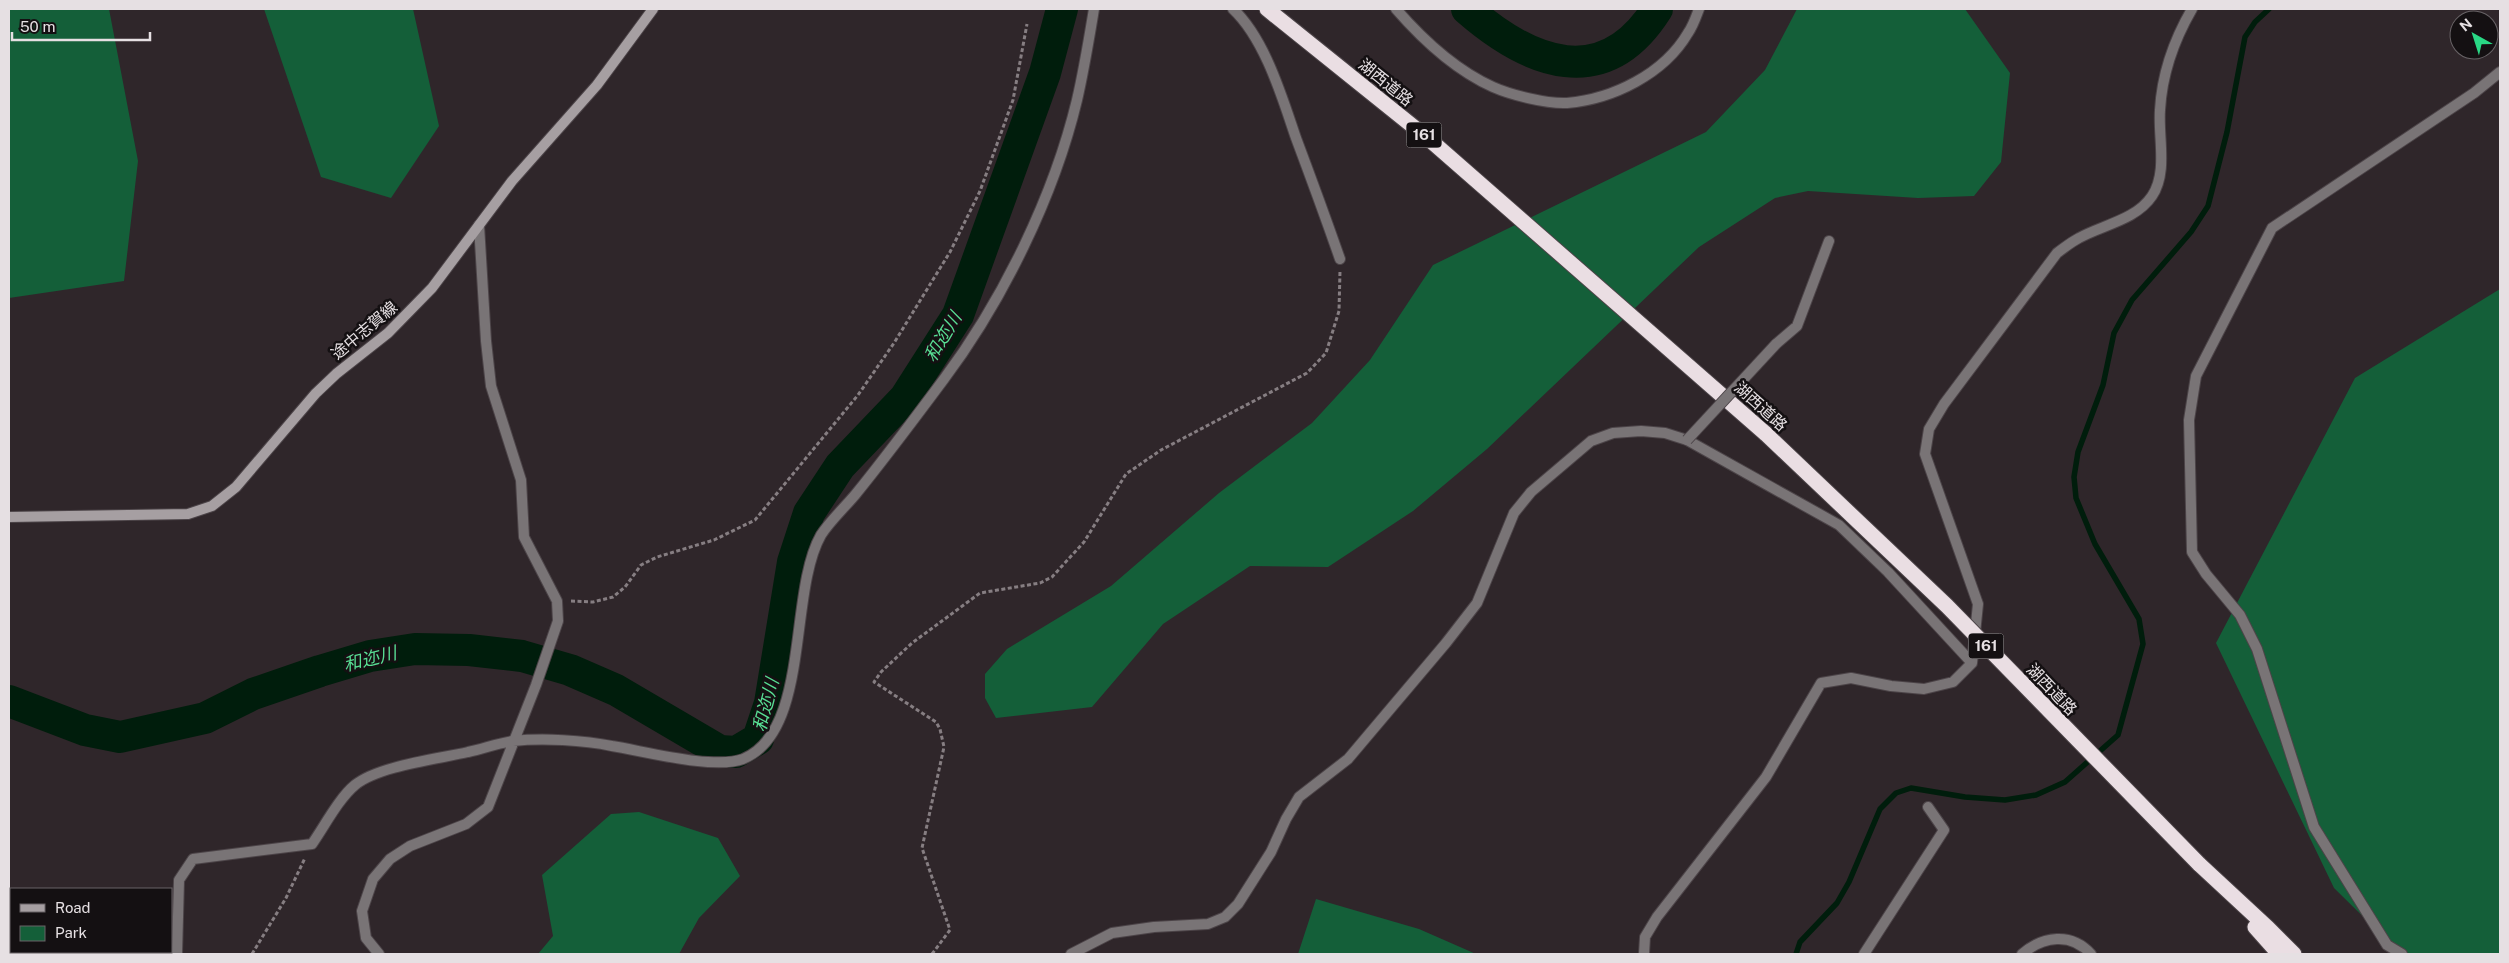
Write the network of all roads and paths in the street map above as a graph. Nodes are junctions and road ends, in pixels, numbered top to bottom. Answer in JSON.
{"nodes":[{"id":1,"x":653,"y":9,"type":"edge"},
{"id":2,"x":1094,"y":9,"type":"edge"},
{"id":3,"x":1233,"y":9,"type":"edge"},
{"id":4,"x":1267,"y":9,"type":"edge"},
{"id":5,"x":1396,"y":9,"type":"edge"},
{"id":6,"x":1699,"y":9,"type":"edge"},
{"id":7,"x":2192,"y":9,"type":"edge"},
{"id":8,"x":1027,"y":24,"type":"dead end"},
{"id":9,"x":2500,"y":72,"type":"edge"},
{"id":10,"x":479,"y":225,"type":"junction"},
{"id":11,"x":1829,"y":241,"type":"dead end"},
{"id":12,"x":1340,"y":259,"type":"joint"},
{"id":13,"x":1687,"y":440,"type":"junction"},
{"id":14,"x":9,"y":517,"type":"edge"},
{"id":15,"x":558,"y":601,"type":"junction"},
{"id":16,"x":1972,"y":663,"type":"junction"},
{"id":17,"x":514,"y":741,"type":"junction"},
{"id":18,"x":1928,"y":807,"type":"dead end"},
{"id":19,"x":312,"y":844,"type":"junction"},
{"id":20,"x":2199,"y":864,"type":"junction"},
{"id":21,"x":177,"y":954,"type":"edge"},
{"id":22,"x":252,"y":954,"type":"edge"},
{"id":23,"x":379,"y":954,"type":"edge"},
{"id":24,"x":932,"y":954,"type":"edge"},
{"id":25,"x":1071,"y":954,"type":"edge"},
{"id":26,"x":1644,"y":954,"type":"edge"},
{"id":27,"x":1864,"y":954,"type":"edge"},
{"id":28,"x":2022,"y":954,"type":"edge"},
{"id":29,"x":2091,"y":954,"type":"edge"},
{"id":30,"x":2279,"y":954,"type":"edge"},
{"id":31,"x":2294,"y":954,"type":"edge"},
{"id":32,"x":2402,"y":954,"type":"edge"}],
"edges":[{"from":1,"to":10,"type":"main road","name":"途中志賀線"},
{"from":2,"to":17,"type":"street"},
{"from":3,"to":12,"type":"street"},
{"from":4,"to":20,"type":"highway","name":"湖西道路","number":"161","bridge":true},
{"from":5,"to":6,"type":"street"},
{"from":7,"to":16,"type":"street"},
{"from":8,"to":15,"type":"path"},
{"from":9,"to":32,"type":"street"},
{"from":10,"to":14,"type":"main road","name":"途中志賀線"},
{"from":10,"to":15,"type":"street"},
{"from":11,"to":13,"type":"street","bridge":true},
{"from":12,"to":24,"type":"path"},
{"from":13,"to":16,"type":"street"},
{"from":13,"to":25,"type":"street"},
{"from":15,"to":17,"type":"street"},
{"from":16,"to":26,"type":"street"},
{"from":17,"to":19,"type":"street"},
{"from":17,"to":23,"type":"street"},
{"from":18,"to":27,"type":"street"},
{"from":19,"to":21,"type":"street"},
{"from":19,"to":22,"type":"path"},
{"from":20,"to":30,"type":"highway","name":"湖西道路","number":"161"},
{"from":20,"to":31,"type":"highway","name":"湖西道路","number":"161"},
{"from":28,"to":29,"type":"street"}]}
